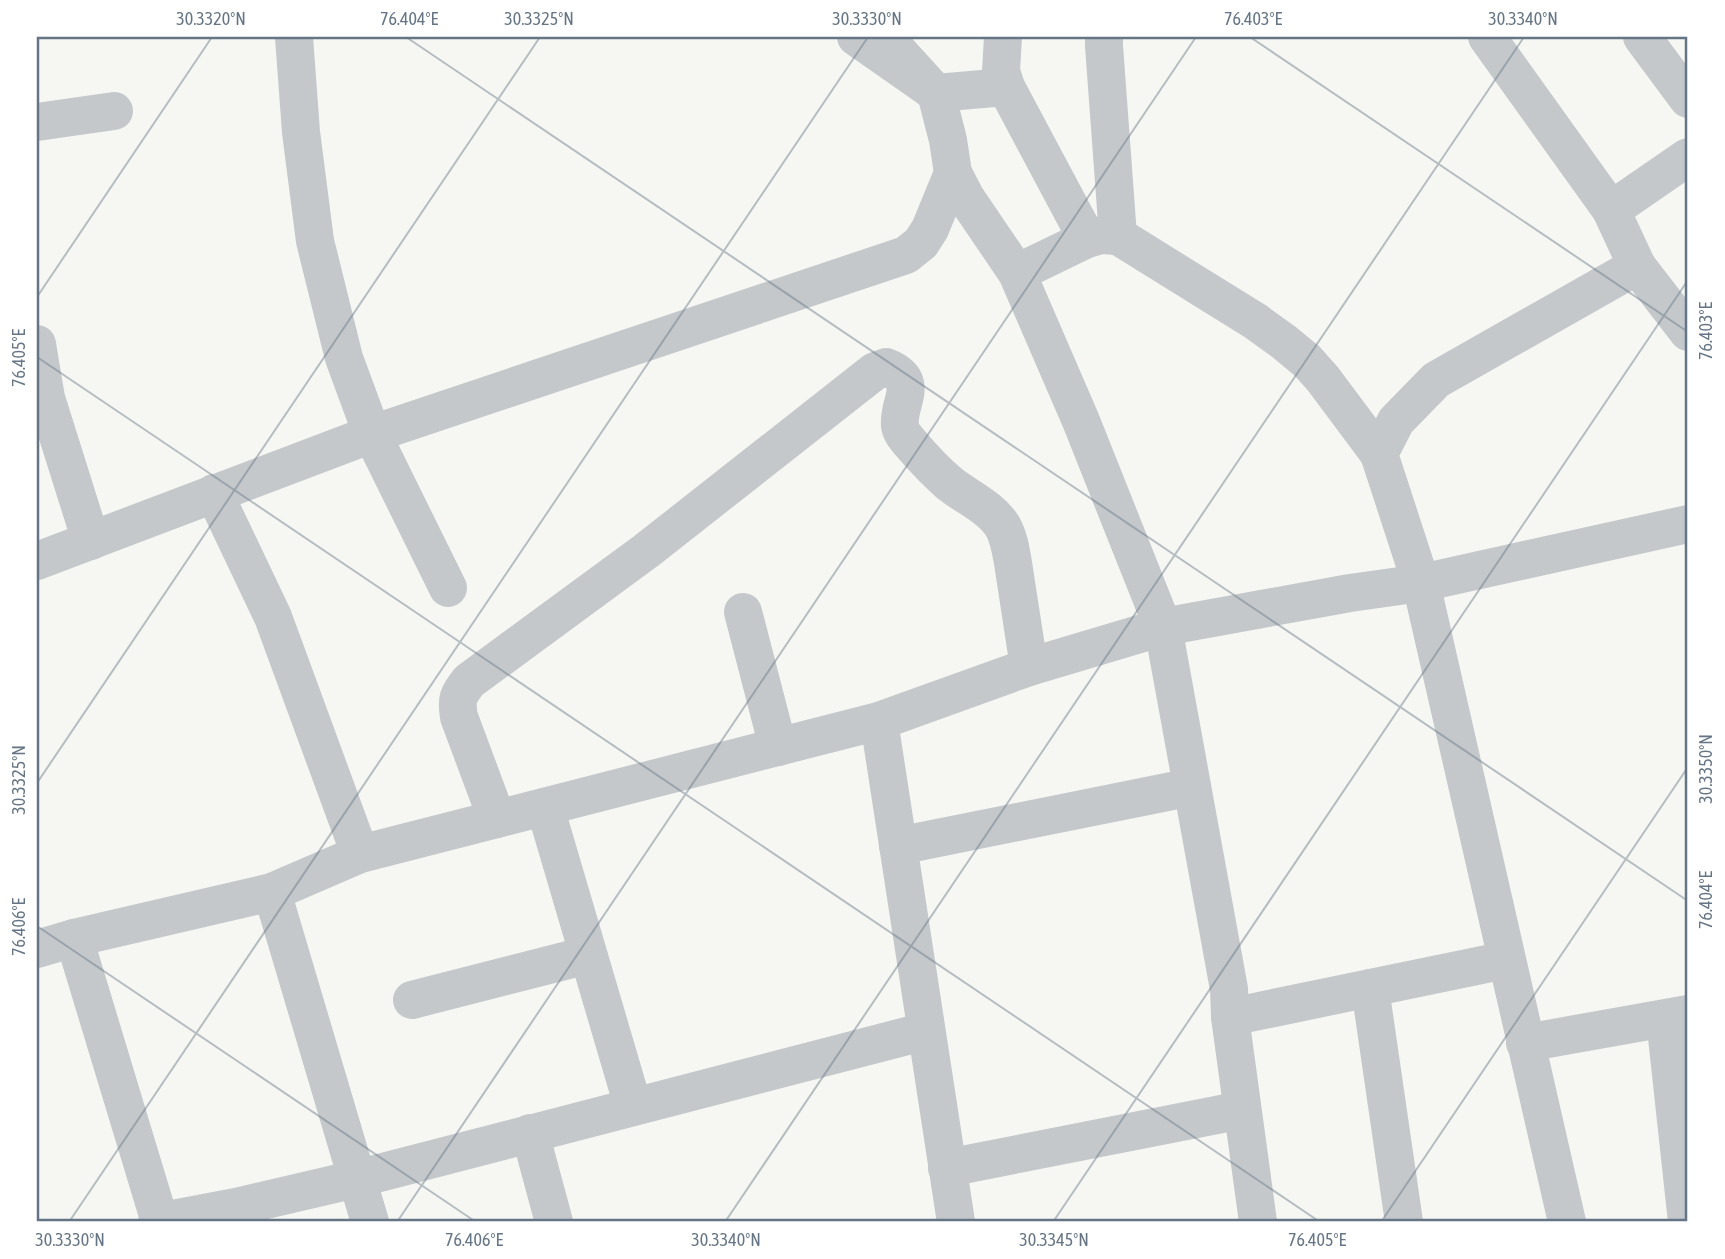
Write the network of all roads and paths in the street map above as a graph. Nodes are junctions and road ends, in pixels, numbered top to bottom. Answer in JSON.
{"nodes":[{"id":1,"x":294,"y":37,"type":"edge"},
{"id":2,"x":856,"y":37,"type":"edge"},
{"id":3,"x":885,"y":37,"type":"edge"},
{"id":4,"x":1003,"y":37,"type":"edge"},
{"id":5,"x":1104,"y":37,"type":"edge"},
{"id":6,"x":1487,"y":37,"type":"edge"},
{"id":7,"x":1642,"y":37,"type":"edge"},
{"id":8,"x":1006,"y":86,"type":"junction"},
{"id":9,"x":936,"y":93,"type":"junction"},
{"id":10,"x":1688,"y":99,"type":"edge"},
{"id":11,"x":114,"y":111,"type":"dead end"},
{"id":12,"x":37,"y":122,"type":"edge"},
{"id":13,"x":1688,"y":157,"type":"edge"},
{"id":14,"x":953,"y":173,"type":"junction"},
{"id":15,"x":1611,"y":210,"type":"junction"},
{"id":16,"x":1103,"y":237,"type":"junction"},
{"id":17,"x":1637,"y":266,"type":"junction"},
{"id":18,"x":1017,"y":273,"type":"junction"},
{"id":19,"x":1688,"y":332,"type":"edge"},
{"id":20,"x":37,"y":344,"type":"edge"},
{"id":21,"x":41,"y":399,"type":"edge"},
{"id":22,"x":372,"y":434,"type":"junction"},
{"id":23,"x":1379,"y":454,"type":"junction"},
{"id":24,"x":214,"y":493,"type":"junction"},
{"id":25,"x":1688,"y":524,"type":"edge"},
{"id":26,"x":91,"y":541,"type":"junction"},
{"id":27,"x":37,"y":561,"type":"edge"},
{"id":28,"x":1421,"y":583,"type":"junction"},
{"id":29,"x":448,"y":588,"type":"dead end"},
{"id":30,"x":743,"y":612,"type":"dead end"},
{"id":31,"x":1163,"y":627,"type":"junction"},
{"id":32,"x":1029,"y":667,"type":"junction"},
{"id":33,"x":879,"y":721,"type":"junction"},
{"id":34,"x":778,"y":747,"type":"junction"},
{"id":35,"x":1192,"y":787,"type":"junction"},
{"id":36,"x":545,"y":807,"type":"junction"},
{"id":37,"x":497,"y":819,"type":"junction"},
{"id":38,"x":898,"y":846,"type":"junction"},
{"id":39,"x":360,"y":854,"type":"junction"},
{"id":40,"x":272,"y":892,"type":"junction"},
{"id":41,"x":74,"y":938,"type":"junction"},
{"id":42,"x":37,"y":949,"type":"edge"},
{"id":43,"x":589,"y":955,"type":"junction"},
{"id":44,"x":1506,"y":960,"type":"junction"},
{"id":45,"x":1370,"y":988,"type":"junction"},
{"id":46,"x":412,"y":1000,"type":"dead end"},
{"id":47,"x":1230,"y":1017,"type":"junction"},
{"id":48,"x":1677,"y":1017,"type":"edge"},
{"id":49,"x":926,"y":1031,"type":"junction"},
{"id":50,"x":1525,"y":1043,"type":"junction"},
{"id":51,"x":633,"y":1106,"type":"junction"},
{"id":52,"x":1242,"y":1110,"type":"junction"},
{"id":53,"x":530,"y":1133,"type":"junction"},
{"id":54,"x":947,"y":1168,"type":"junction"},
{"id":55,"x":356,"y":1179,"type":"junction"},
{"id":56,"x":159,"y":1222,"type":"edge"},
{"id":57,"x":370,"y":1222,"type":"edge"},
{"id":58,"x":554,"y":1222,"type":"edge"},
{"id":59,"x":956,"y":1222,"type":"edge"},
{"id":60,"x":1258,"y":1222,"type":"edge"},
{"id":61,"x":1404,"y":1222,"type":"edge"},
{"id":62,"x":1567,"y":1222,"type":"edge"},
{"id":63,"x":1688,"y":1222,"type":"edge"}],
"edges":[{"from":1,"to":22,"type":"street"},
{"from":2,"to":9,"type":"street"},
{"from":3,"to":9,"type":"street"},
{"from":4,"to":8,"type":"street"},
{"from":5,"to":16,"type":"street"},
{"from":6,"to":15,"type":"street"},
{"from":7,"to":10,"type":"street"},
{"from":8,"to":9,"type":"street"},
{"from":8,"to":16,"type":"street"},
{"from":9,"to":14,"type":"street"},
{"from":11,"to":12,"type":"street"},
{"from":13,"to":15,"type":"street"},
{"from":14,"to":18,"type":"street"},
{"from":14,"to":22,"type":"street"},
{"from":15,"to":17,"type":"street"},
{"from":16,"to":18,"type":"street"},
{"from":16,"to":23,"type":"street"},
{"from":17,"to":19,"type":"street"},
{"from":17,"to":23,"type":"street"},
{"from":18,"to":31,"type":"street"},
{"from":20,"to":21,"type":"street"},
{"from":21,"to":26,"type":"street"},
{"from":22,"to":24,"type":"street"},
{"from":22,"to":29,"type":"street"},
{"from":23,"to":28,"type":"street"},
{"from":24,"to":26,"type":"street"},
{"from":24,"to":39,"type":"street"},
{"from":25,"to":28,"type":"street"},
{"from":26,"to":27,"type":"street"},
{"from":28,"to":31,"type":"street"},
{"from":28,"to":44,"type":"street"},
{"from":30,"to":34,"type":"street"},
{"from":31,"to":32,"type":"street"},
{"from":31,"to":35,"type":"street"},
{"from":32,"to":33,"type":"street"},
{"from":32,"to":37,"type":"street"},
{"from":33,"to":34,"type":"street"},
{"from":33,"to":38,"type":"street"},
{"from":34,"to":36,"type":"street"},
{"from":35,"to":38,"type":"street"},
{"from":35,"to":47,"type":"street"},
{"from":36,"to":37,"type":"street"},
{"from":36,"to":43,"type":"street"},
{"from":37,"to":39,"type":"street"},
{"from":38,"to":49,"type":"street"},
{"from":39,"to":40,"type":"street"},
{"from":40,"to":41,"type":"street"},
{"from":40,"to":55,"type":"street"},
{"from":41,"to":42,"type":"street"},
{"from":41,"to":56,"type":"street"},
{"from":43,"to":46,"type":"street"},
{"from":43,"to":51,"type":"street"},
{"from":44,"to":45,"type":"street"},
{"from":44,"to":50,"type":"street"},
{"from":45,"to":47,"type":"street"},
{"from":45,"to":61,"type":"street"},
{"from":47,"to":52,"type":"street"},
{"from":48,"to":50,"type":"street"},
{"from":48,"to":63,"type":"street"},
{"from":49,"to":51,"type":"street"},
{"from":49,"to":54,"type":"street"},
{"from":50,"to":62,"type":"street"},
{"from":51,"to":53,"type":"street"},
{"from":52,"to":54,"type":"street"},
{"from":52,"to":60,"type":"street"},
{"from":53,"to":55,"type":"street"},
{"from":53,"to":58,"type":"street"},
{"from":54,"to":59,"type":"street"},
{"from":55,"to":56,"type":"street"},
{"from":55,"to":57,"type":"street"}]}
